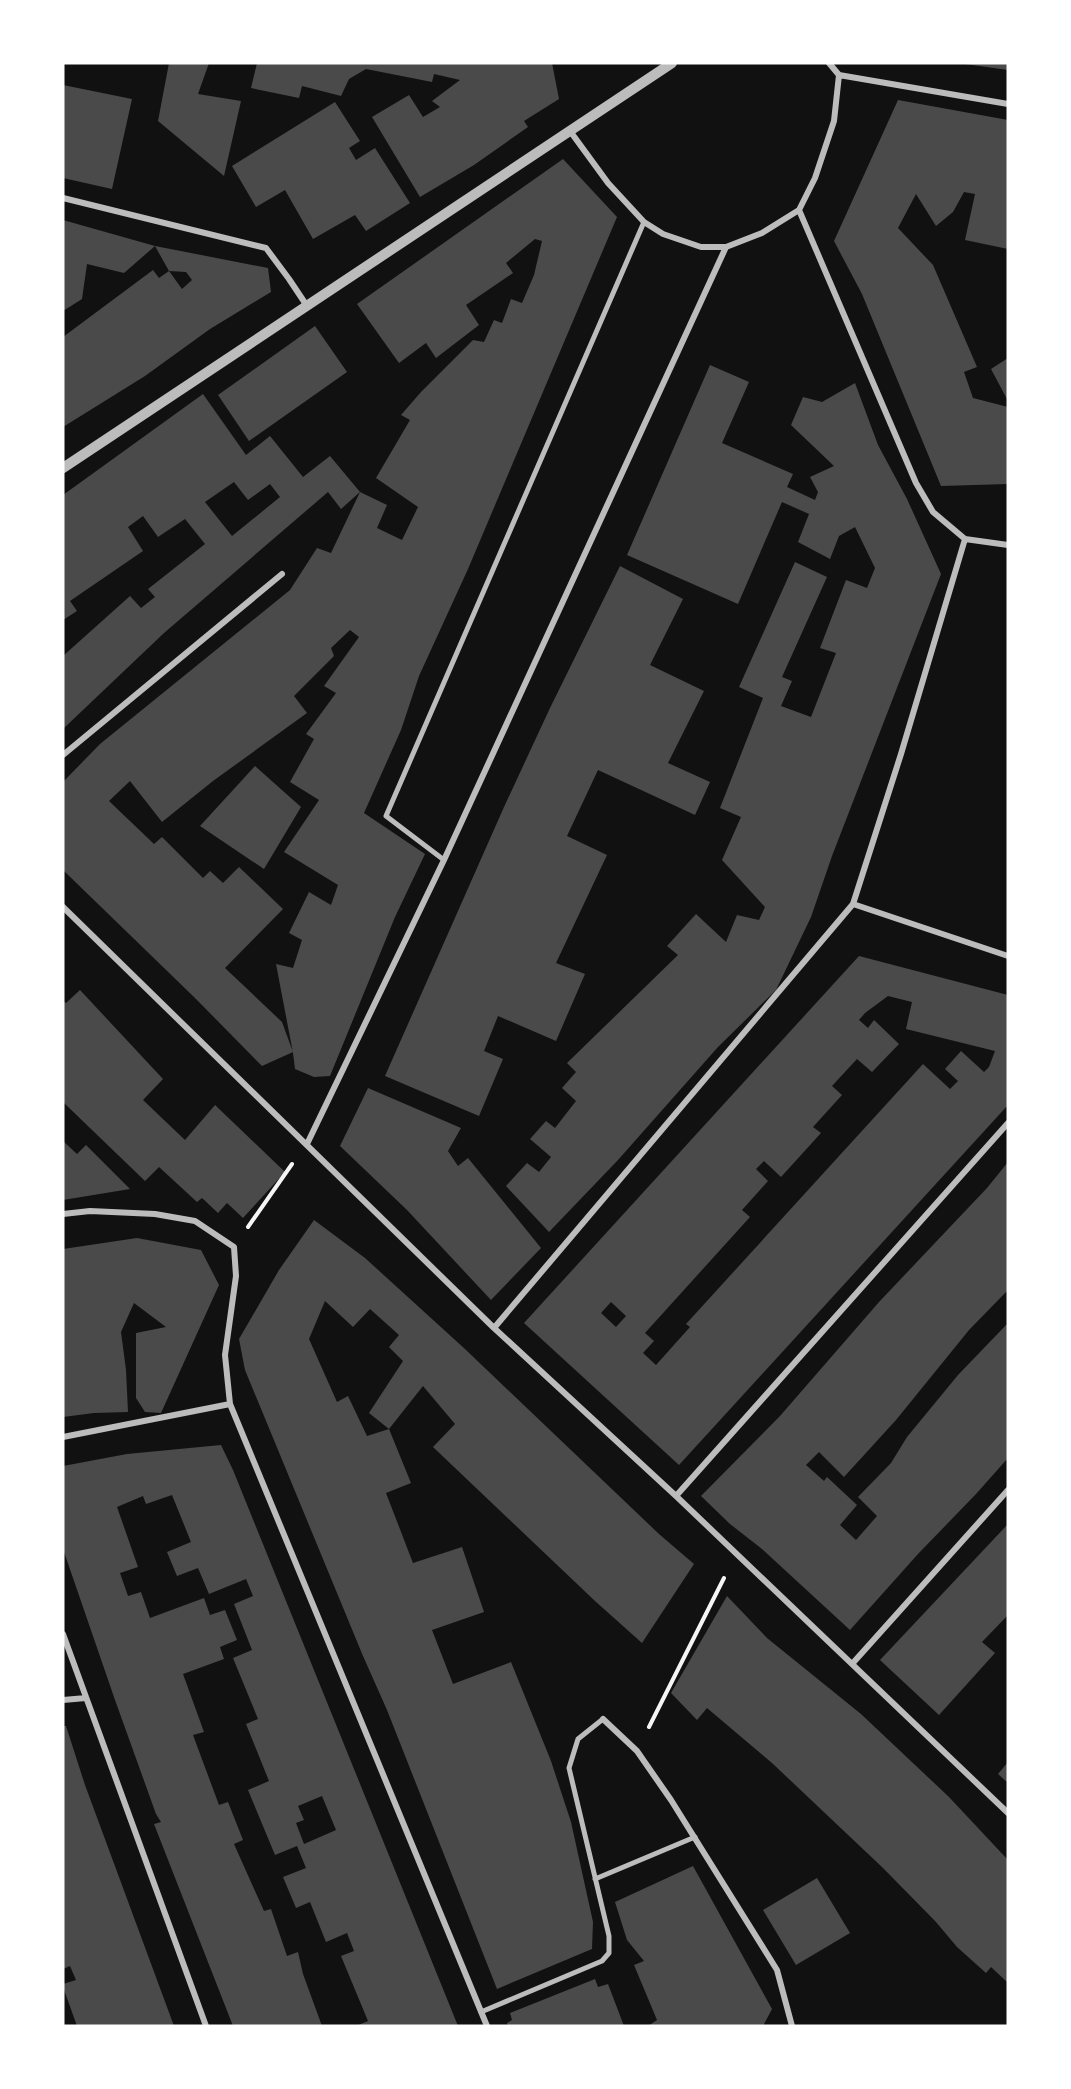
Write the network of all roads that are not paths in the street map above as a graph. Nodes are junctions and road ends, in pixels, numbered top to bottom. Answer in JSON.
{"nodes":[{"id":1,"x":672,"y":63,"type":"edge"},
{"id":2,"x":830,"y":63,"type":"edge"},
{"id":3,"x":838,"y":75,"type":"junction"},
{"id":4,"x":1008,"y":104,"type":"edge"},
{"id":5,"x":570,"y":131,"type":"junction"},
{"id":6,"x":63,"y":198,"type":"edge"},
{"id":7,"x":799,"y":210,"type":"junction"},
{"id":8,"x":644,"y":222,"type":"junction"},
{"id":9,"x":726,"y":247,"type":"junction"},
{"id":10,"x":306,"y":306,"type":"junction"},
{"id":11,"x":63,"y":468,"type":"edge"},
{"id":12,"x":965,"y":539,"type":"junction"},
{"id":13,"x":1008,"y":545,"type":"edge"},
{"id":14,"x":282,"y":574,"type":"dead end"},
{"id":15,"x":63,"y":755,"type":"edge"},
{"id":16,"x":444,"y":860,"type":"junction"},
{"id":17,"x":853,"y":904,"type":"junction"},
{"id":18,"x":63,"y":907,"type":"edge"},
{"id":19,"x":1008,"y":956,"type":"edge"},
{"id":20,"x":1008,"y":1123,"type":"edge"},
{"id":21,"x":307,"y":1144,"type":"junction"},
{"id":22,"x":63,"y":1214,"type":"edge"},
{"id":23,"x":494,"y":1328,"type":"junction"},
{"id":24,"x":230,"y":1404,"type":"junction"},
{"id":25,"x":63,"y":1437,"type":"edge"},
{"id":26,"x":1008,"y":1490,"type":"edge"},
{"id":27,"x":676,"y":1496,"type":"junction"},
{"id":28,"x":63,"y":1634,"type":"edge"},
{"id":29,"x":852,"y":1664,"type":"junction"},
{"id":30,"x":86,"y":1698,"type":"junction"},
{"id":31,"x":63,"y":1700,"type":"edge"},
{"id":32,"x":603,"y":1719,"type":"joint"},
{"id":33,"x":1008,"y":1813,"type":"edge"},
{"id":34,"x":694,"y":1837,"type":"junction"},
{"id":35,"x":595,"y":1879,"type":"junction"},
{"id":36,"x":481,"y":2012,"type":"junction"},
{"id":37,"x":206,"y":2026,"type":"edge"},
{"id":38,"x":487,"y":2026,"type":"edge"},
{"id":39,"x":792,"y":2026,"type":"edge"}],
"edges":[{"from":1,"to":5,"type":"street"},
{"from":2,"to":3,"type":"street"},
{"from":3,"to":4,"type":"street"},
{"from":3,"to":7,"type":"street"},
{"from":5,"to":8,"type":"street"},
{"from":5,"to":10,"type":"street"},
{"from":6,"to":10,"type":"street"},
{"from":7,"to":9,"type":"street"},
{"from":7,"to":12,"type":"street"},
{"from":8,"to":9,"type":"street"},
{"from":8,"to":16,"type":"street"},
{"from":9,"to":16,"type":"street"},
{"from":10,"to":11,"type":"street"},
{"from":12,"to":13,"type":"street"},
{"from":12,"to":17,"type":"street"},
{"from":14,"to":15,"type":"street"},
{"from":16,"to":21,"type":"street"},
{"from":17,"to":19,"type":"street"},
{"from":17,"to":23,"type":"street"},
{"from":18,"to":21,"type":"street"},
{"from":20,"to":27,"type":"street"},
{"from":21,"to":23,"type":"street"},
{"from":22,"to":24,"type":"street"},
{"from":23,"to":27,"type":"street"},
{"from":24,"to":25,"type":"street"},
{"from":24,"to":36,"type":"street"},
{"from":26,"to":29,"type":"street"},
{"from":27,"to":29,"type":"street"},
{"from":28,"to":30,"type":"street"},
{"from":29,"to":33,"type":"street"},
{"from":30,"to":31,"type":"street"},
{"from":30,"to":37,"type":"street"},
{"from":32,"to":34,"type":"street"},
{"from":32,"to":35,"type":"street"},
{"from":34,"to":35,"type":"street"},
{"from":34,"to":39,"type":"street"},
{"from":35,"to":36,"type":"street"},
{"from":36,"to":38,"type":"street"}]}
